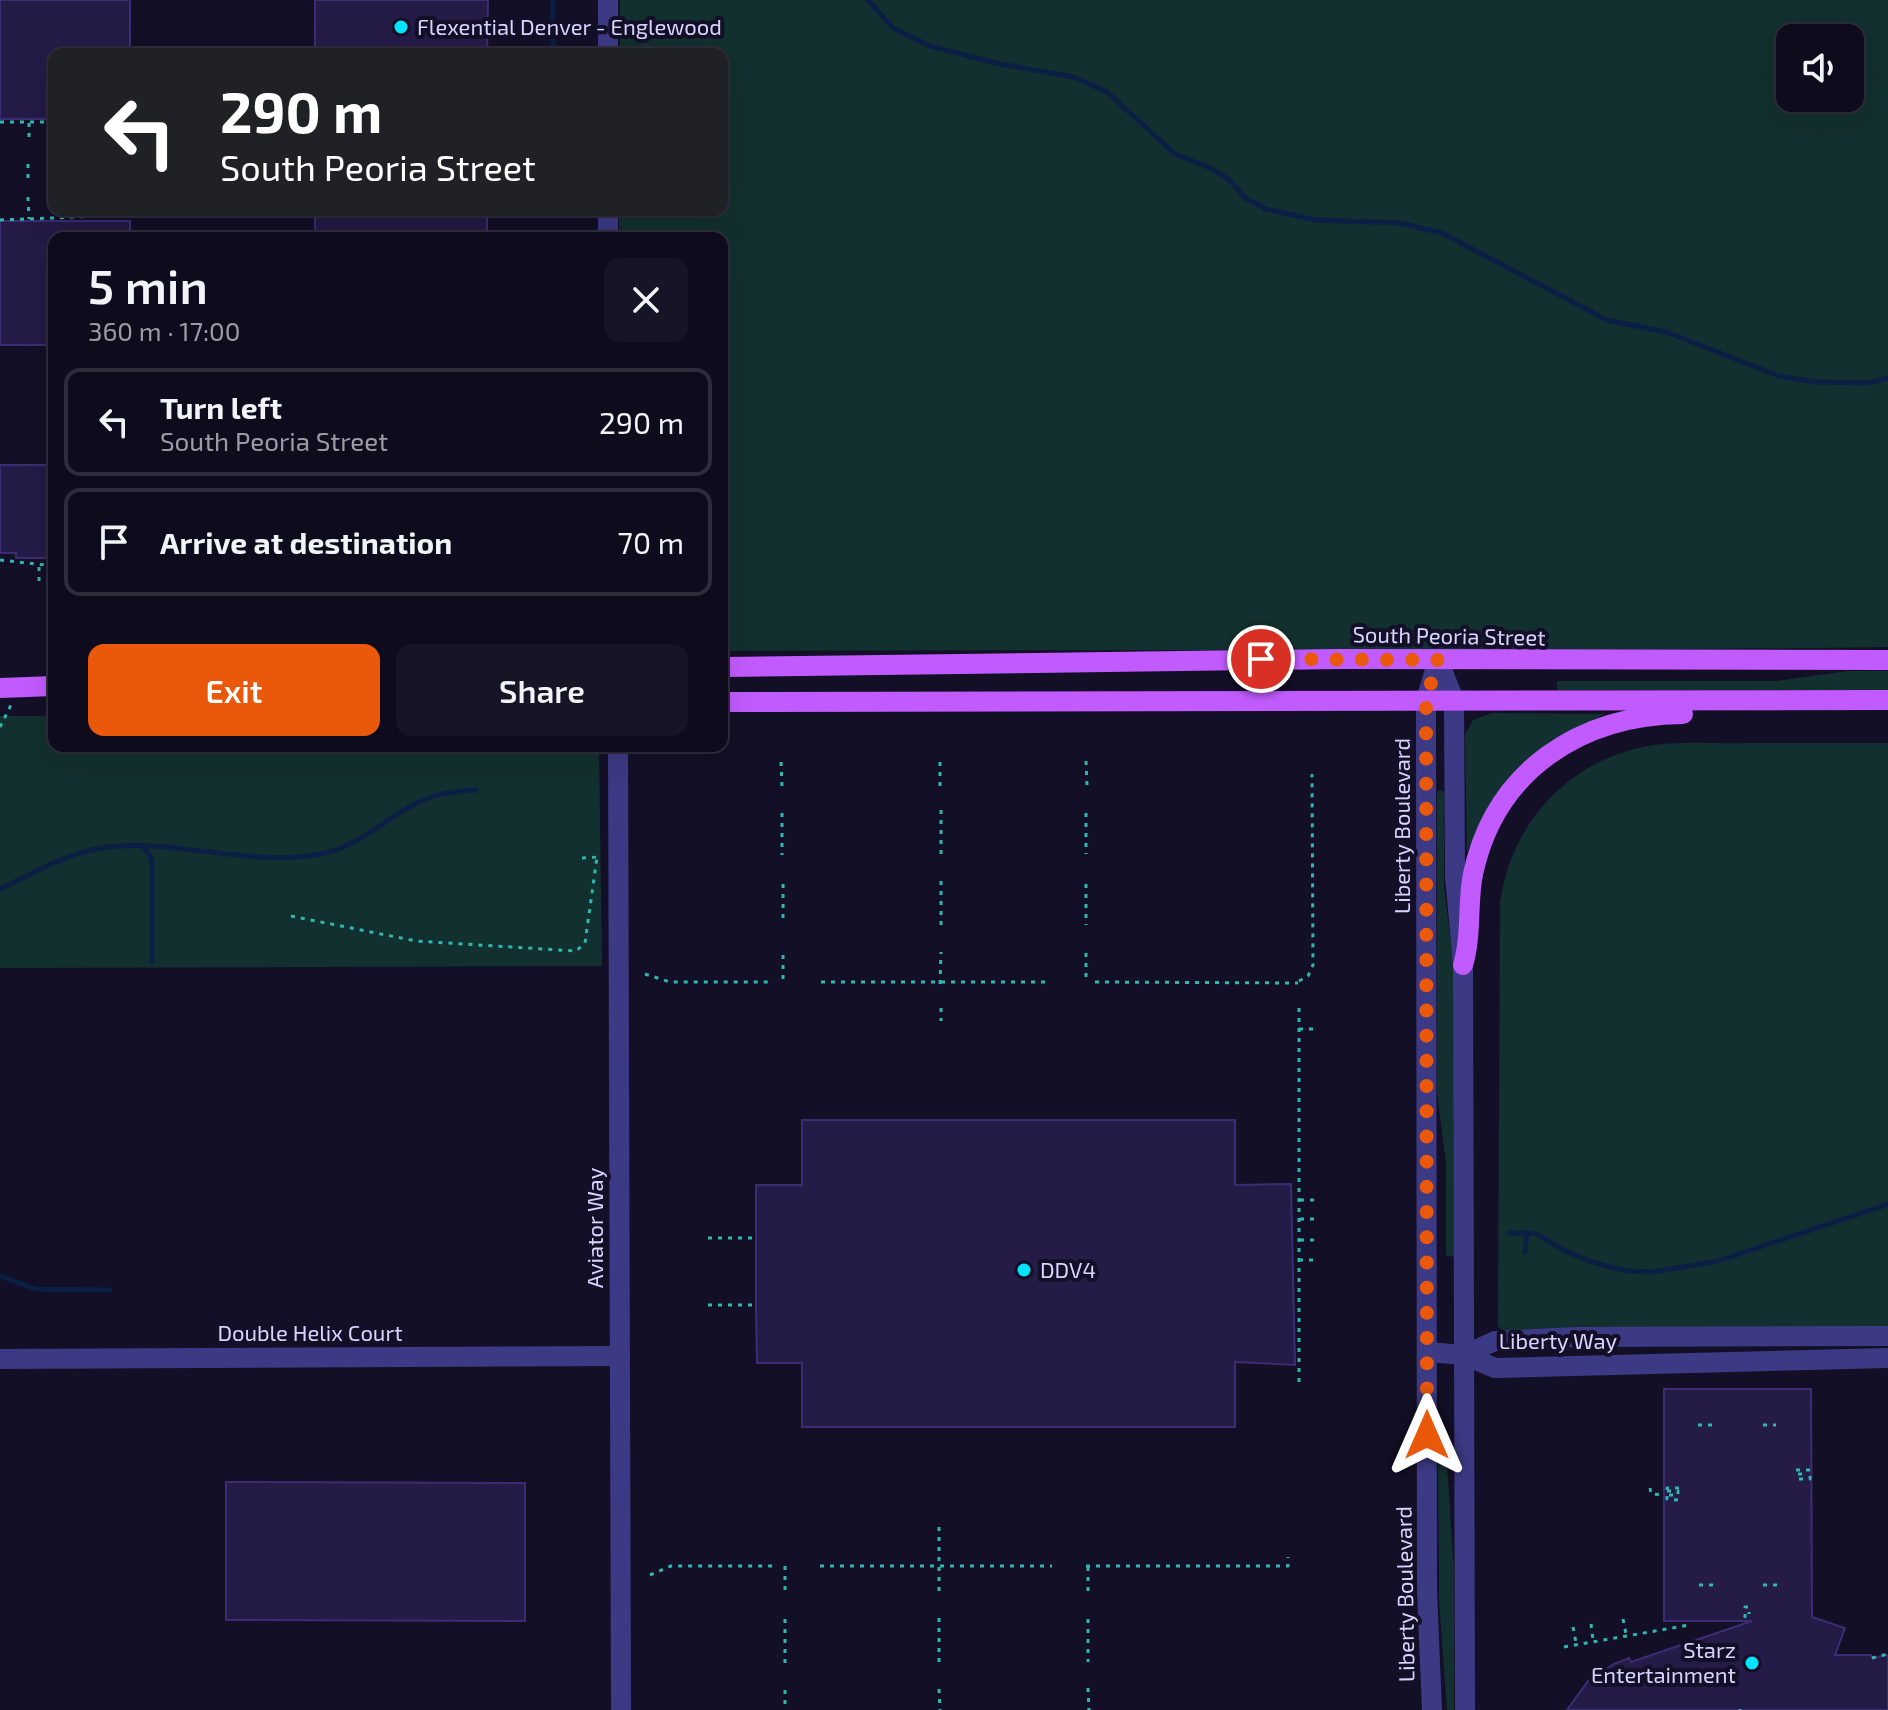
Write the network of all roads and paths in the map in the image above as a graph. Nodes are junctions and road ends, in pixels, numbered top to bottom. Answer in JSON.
{"nodes":[{"id":1,"x":608,"y":0,"type":"edge"},
{"id":2,"x":608,"y":48,"type":"edge"},
{"id":3,"x":0,"y":122,"type":"edge"},
{"id":4,"x":11,"y":122,"type":"junction"},
{"id":5,"x":29,"y":122,"type":"junction"},
{"id":6,"x":48,"y":122,"type":"edge"},
{"id":7,"x":11,"y":129,"type":"dead end"},
{"id":8,"x":29,"y":143,"type":"dead end"},
{"id":9,"x":28,"y":164,"type":"dead end"},
{"id":10,"x":28,"y":178,"type":"dead end"},
{"id":11,"x":28,"y":197,"type":"dead end"},
{"id":12,"x":11,"y":212,"type":"dead end"},
{"id":13,"x":77,"y":216,"type":"edge"},
{"id":14,"x":29,"y":219,"type":"junction"},
{"id":15,"x":0,"y":220,"type":"edge"},
{"id":16,"x":12,"y":220,"type":"junction"},
{"id":17,"x":0,"y":560,"type":"edge"},
{"id":18,"x":21,"y":565,"type":"junction"},
{"id":19,"x":39,"y":565,"type":"junction"},
{"id":20,"x":48,"y":566,"type":"edge"},
{"id":21,"x":21,"y":573,"type":"dead end"},
{"id":22,"x":39,"y":587,"type":"dead end"},
{"id":23,"x":1438,"y":660,"type":"junction"},
{"id":24,"x":1888,"y":660,"type":"edge"},
{"id":25,"x":728,"y":667,"type":"edge"},
{"id":26,"x":48,"y":686,"type":"edge"},
{"id":27,"x":0,"y":688,"type":"edge"},
{"id":28,"x":1426,"y":700,"type":"junction"},
{"id":29,"x":1454,"y":700,"type":"junction"},
{"id":30,"x":1727,"y":700,"type":"junction"},
{"id":31,"x":1888,"y":700,"type":"edge"},
{"id":32,"x":728,"y":702,"type":"edge"},
{"id":33,"x":618,"y":752,"type":"edge"},
{"id":34,"x":1086,"y":761,"type":"dead end"},
{"id":35,"x":781,"y":762,"type":"dead end"},
{"id":36,"x":940,"y":762,"type":"dead end"},
{"id":37,"x":1312,"y":774,"type":"dead end"},
{"id":38,"x":782,"y":786,"type":"dead end"},
{"id":39,"x":940,"y":786,"type":"dead end"},
{"id":40,"x":1087,"y":786,"type":"dead end"},
{"id":41,"x":941,"y":810,"type":"dead end"},
{"id":42,"x":782,"y":813,"type":"dead end"},
{"id":43,"x":1086,"y":813,"type":"dead end"},
{"id":44,"x":1086,"y":854,"type":"dead end"},
{"id":45,"x":782,"y":855,"type":"dead end"},
{"id":46,"x":597,"y":857,"type":"dead end"},
{"id":47,"x":941,"y":857,"type":"dead end"},
{"id":48,"x":941,"y":881,"type":"dead end"},
{"id":49,"x":783,"y":884,"type":"dead end"},
{"id":50,"x":1086,"y":884,"type":"dead end"},
{"id":51,"x":291,"y":916,"type":"dead end"},
{"id":52,"x":783,"y":924,"type":"dead end"},
{"id":53,"x":1086,"y":925,"type":"dead end"},
{"id":54,"x":941,"y":928,"type":"dead end"},
{"id":55,"x":941,"y":952,"type":"dead end"},
{"id":56,"x":1086,"y":953,"type":"dead end"},
{"id":57,"x":783,"y":955,"type":"dead end"},
{"id":58,"x":1463,"y":965,"type":"junction"},
{"id":59,"x":645,"y":974,"type":"dead end"},
{"id":60,"x":773,"y":982,"type":"dead end"},
{"id":61,"x":783,"y":982,"type":"dead end"},
{"id":62,"x":821,"y":982,"type":"dead end"},
{"id":63,"x":1049,"y":982,"type":"dead end"},
{"id":64,"x":1086,"y":982,"type":"dead end"},
{"id":65,"x":1095,"y":982,"type":"dead end"},
{"id":66,"x":940,"y":983,"type":"junction"},
{"id":67,"x":941,"y":1008,"type":"dead end"},
{"id":68,"x":1299,"y":1008,"type":"dead end"},
{"id":69,"x":941,"y":1021,"type":"dead end"},
{"id":70,"x":1299,"y":1029,"type":"junction"},
{"id":71,"x":1315,"y":1029,"type":"dead end"},
{"id":72,"x":1291,"y":1188,"type":"dead end"},
{"id":73,"x":1299,"y":1188,"type":"junction"},
{"id":74,"x":1299,"y":1200,"type":"junction"},
{"id":75,"x":1316,"y":1200,"type":"dead end"},
{"id":76,"x":1299,"y":1219,"type":"junction"},
{"id":77,"x":1316,"y":1219,"type":"dead end"},
{"id":78,"x":708,"y":1238,"type":"dead end"},
{"id":79,"x":756,"y":1238,"type":"dead end"},
{"id":80,"x":1299,"y":1240,"type":"junction"},
{"id":81,"x":1316,"y":1240,"type":"dead end"},
{"id":82,"x":1299,"y":1260,"type":"junction"},
{"id":83,"x":1317,"y":1260,"type":"dead end"},
{"id":84,"x":1291,"y":1278,"type":"dead end"},
{"id":85,"x":1299,"y":1278,"type":"junction"},
{"id":86,"x":1292,"y":1292,"type":"dead end"},
{"id":87,"x":1299,"y":1292,"type":"junction"},
{"id":88,"x":708,"y":1305,"type":"dead end"},
{"id":89,"x":756,"y":1305,"type":"dead end"},
{"id":90,"x":1888,"y":1336,"type":"edge"},
{"id":91,"x":1292,"y":1337,"type":"dead end"},
{"id":92,"x":1299,"y":1337,"type":"junction"},
{"id":93,"x":1427,"y":1352,"type":"junction"},
{"id":94,"x":1464,"y":1355,"type":"junction"},
{"id":95,"x":620,"y":1356,"type":"junction"},
{"id":96,"x":1299,"y":1358,"type":"junction"},
{"id":97,"x":1888,"y":1358,"type":"edge"},
{"id":98,"x":0,"y":1359,"type":"edge"},
{"id":99,"x":1292,"y":1359,"type":"dead end"},
{"id":100,"x":1299,"y":1386,"type":"dead end"},
{"id":101,"x":1698,"y":1425,"type":"dead end"},
{"id":102,"x":1712,"y":1425,"type":"dead end"},
{"id":103,"x":1763,"y":1425,"type":"dead end"},
{"id":104,"x":1776,"y":1425,"type":"dead end"},
{"id":105,"x":1796,"y":1470,"type":"dead end"},
{"id":106,"x":1807,"y":1474,"type":"dead end"},
{"id":107,"x":1650,"y":1488,"type":"dead end"},
{"id":108,"x":1679,"y":1488,"type":"dead end"},
{"id":109,"x":1667,"y":1493,"type":"junction"},
{"id":110,"x":1678,"y":1500,"type":"dead end"},
{"id":111,"x":939,"y":1527,"type":"dead end"},
{"id":112,"x":1288,"y":1557,"type":"dead end"},
{"id":113,"x":777,"y":1566,"type":"dead end"},
{"id":114,"x":785,"y":1566,"type":"dead end"},
{"id":115,"x":820,"y":1566,"type":"dead end"},
{"id":116,"x":939,"y":1566,"type":"junction"},
{"id":117,"x":1052,"y":1566,"type":"dead end"},
{"id":118,"x":650,"y":1575,"type":"dead end"},
{"id":119,"x":1699,"y":1585,"type":"dead end"},
{"id":120,"x":1713,"y":1585,"type":"dead end"},
{"id":121,"x":1763,"y":1585,"type":"dead end"},
{"id":122,"x":1777,"y":1585,"type":"dead end"},
{"id":123,"x":1088,"y":1591,"type":"dead end"},
{"id":124,"x":785,"y":1592,"type":"dead end"},
{"id":125,"x":939,"y":1594,"type":"dead end"},
{"id":126,"x":939,"y":1618,"type":"dead end"},
{"id":127,"x":785,"y":1619,"type":"dead end"},
{"id":128,"x":1088,"y":1619,"type":"dead end"},
{"id":129,"x":1623,"y":1619,"type":"dead end"},
{"id":130,"x":1591,"y":1624,"type":"dead end"},
{"id":131,"x":1689,"y":1625,"type":"dead end"},
{"id":132,"x":1573,"y":1627,"type":"dead end"},
{"id":133,"x":1626,"y":1636,"type":"junction"},
{"id":134,"x":1593,"y":1642,"type":"junction"},
{"id":135,"x":1577,"y":1645,"type":"junction"},
{"id":136,"x":1564,"y":1647,"type":"dead end"},
{"id":137,"x":1888,"y":1654,"type":"edge"},
{"id":138,"x":1872,"y":1658,"type":"dead end"},
{"id":139,"x":1088,"y":1662,"type":"dead end"},
{"id":140,"x":785,"y":1663,"type":"dead end"},
{"id":141,"x":939,"y":1664,"type":"dead end"},
{"id":142,"x":1088,"y":1688,"type":"dead end"},
{"id":143,"x":939,"y":1689,"type":"dead end"},
{"id":144,"x":785,"y":1690,"type":"dead end"},
{"id":145,"x":621,"y":1710,"type":"edge"},
{"id":146,"x":785,"y":1710,"type":"edge"},
{"id":147,"x":940,"y":1710,"type":"edge"},
{"id":148,"x":1089,"y":1710,"type":"edge"},
{"id":149,"x":1432,"y":1710,"type":"edge"},
{"id":150,"x":1465,"y":1710,"type":"edge"}],
"edges":[{"from":1,"to":2,"type":"street"},
{"from":3,"to":4,"type":"path"},
{"from":4,"to":5,"type":"path"},
{"from":4,"to":7,"type":"path"},
{"from":5,"to":6,"type":"path"},
{"from":5,"to":8,"type":"path"},
{"from":9,"to":10,"type":"path"},
{"from":11,"to":14,"type":"path"},
{"from":12,"to":16,"type":"path"},
{"from":13,"to":14,"type":"path"},
{"from":14,"to":16,"type":"path"},
{"from":15,"to":16,"type":"path"},
{"from":17,"to":18,"type":"path"},
{"from":18,"to":19,"type":"path"},
{"from":18,"to":21,"type":"path"},
{"from":19,"to":20,"type":"path"},
{"from":19,"to":22,"type":"path"},
{"from":23,"to":24,"type":"main road","name":"South Peoria Street"},
{"from":23,"to":25,"type":"main road","name":"South Peoria Street"},
{"from":23,"to":28,"type":"street","name":"Liberty Boulevard"},
{"from":23,"to":29,"type":"street"},
{"from":26,"to":27,"type":"main road"},
{"from":28,"to":29,"type":"main road"},
{"from":28,"to":32,"type":"main road"},
{"from":28,"to":93,"type":"street","name":"Liberty Boulevard"},
{"from":29,"to":30,"type":"main road"},
{"from":29,"to":58,"type":"street"},
{"from":30,"to":31,"type":"main road"},
{"from":30,"to":58,"type":"main road"},
{"from":33,"to":95,"type":"street","name":"Aviator Way"},
{"from":34,"to":40,"type":"path"},
{"from":35,"to":38,"type":"path"},
{"from":36,"to":39,"type":"path"},
{"from":37,"to":65,"type":"path"},
{"from":41,"to":47,"type":"path"},
{"from":42,"to":45,"type":"path"},
{"from":43,"to":44,"type":"path"},
{"from":46,"to":51,"type":"path"},
{"from":48,"to":54,"type":"path"},
{"from":49,"to":52,"type":"path"},
{"from":50,"to":53,"type":"path"},
{"from":55,"to":66,"type":"path"},
{"from":56,"to":64,"type":"path"},
{"from":57,"to":61,"type":"path"},
{"from":58,"to":94,"type":"street"},
{"from":59,"to":60,"type":"path"},
{"from":62,"to":66,"type":"path"},
{"from":63,"to":66,"type":"path"},
{"from":67,"to":69,"type":"path"},
{"from":68,"to":70,"type":"path"},
{"from":70,"to":71,"type":"path"},
{"from":70,"to":73,"type":"path"},
{"from":72,"to":73,"type":"path"},
{"from":73,"to":74,"type":"path"},
{"from":74,"to":75,"type":"path"},
{"from":74,"to":76,"type":"path"},
{"from":76,"to":77,"type":"path"},
{"from":76,"to":80,"type":"path"},
{"from":78,"to":79,"type":"path"},
{"from":80,"to":81,"type":"path"},
{"from":80,"to":82,"type":"path"},
{"from":82,"to":83,"type":"path"},
{"from":82,"to":85,"type":"path"},
{"from":84,"to":85,"type":"path"},
{"from":85,"to":87,"type":"path"},
{"from":86,"to":87,"type":"path"},
{"from":87,"to":92,"type":"path"},
{"from":88,"to":89,"type":"path"},
{"from":90,"to":94,"type":"street","name":"Liberty Way"},
{"from":91,"to":92,"type":"path"},
{"from":92,"to":96,"type":"path"},
{"from":93,"to":94,"type":"street"},
{"from":93,"to":149,"type":"street","name":"Liberty Boulevard"},
{"from":94,"to":97,"type":"street","name":"Liberty Way"},
{"from":94,"to":150,"type":"street"},
{"from":95,"to":98,"type":"street","name":"Double Helix Court"},
{"from":95,"to":145,"type":"street","name":"Aviator Way"},
{"from":96,"to":99,"type":"path"},
{"from":96,"to":100,"type":"path"},
{"from":101,"to":102,"type":"path"},
{"from":103,"to":104,"type":"path"},
{"from":105,"to":106,"type":"path"},
{"from":107,"to":109,"type":"path"},
{"from":108,"to":109,"type":"path"},
{"from":109,"to":110,"type":"path"},
{"from":111,"to":116,"type":"path"},
{"from":112,"to":123,"type":"path"},
{"from":113,"to":118,"type":"path"},
{"from":114,"to":124,"type":"path"},
{"from":115,"to":116,"type":"path"},
{"from":116,"to":117,"type":"path"},
{"from":116,"to":125,"type":"path"},
{"from":119,"to":120,"type":"path"},
{"from":121,"to":122,"type":"path"},
{"from":126,"to":141,"type":"path"},
{"from":127,"to":140,"type":"path"},
{"from":128,"to":139,"type":"path"},
{"from":129,"to":133,"type":"path"},
{"from":130,"to":134,"type":"path"},
{"from":131,"to":133,"type":"path"},
{"from":132,"to":135,"type":"path"},
{"from":133,"to":134,"type":"path"},
{"from":134,"to":135,"type":"path"},
{"from":135,"to":136,"type":"path"},
{"from":137,"to":138,"type":"path"},
{"from":142,"to":148,"type":"path"},
{"from":143,"to":147,"type":"path"},
{"from":144,"to":146,"type":"path"}]}
